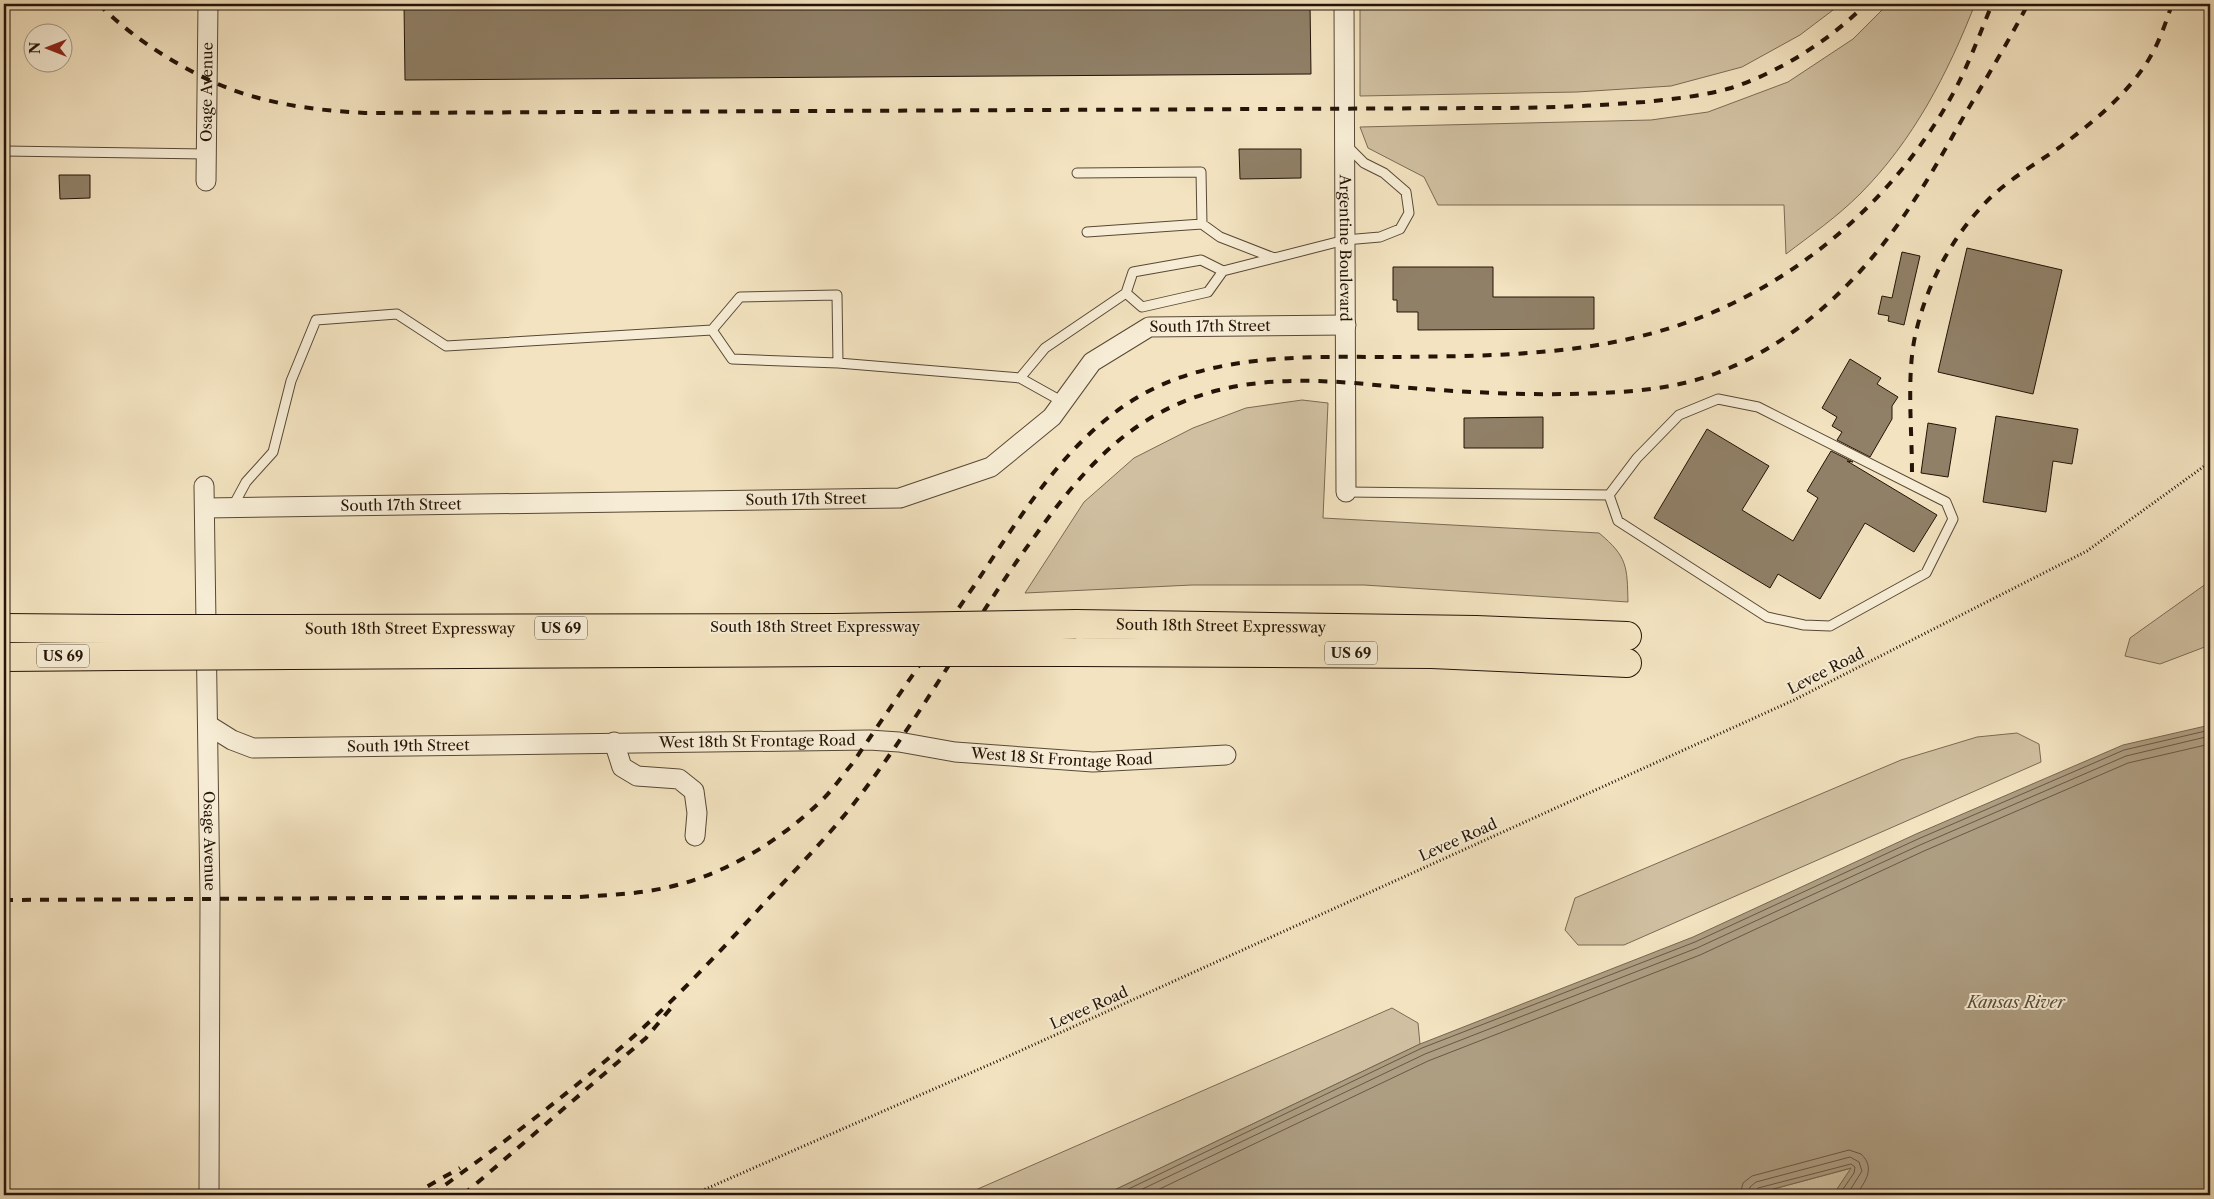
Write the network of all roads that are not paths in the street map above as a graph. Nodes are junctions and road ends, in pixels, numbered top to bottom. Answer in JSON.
{"nodes":[{"id":1,"x":208,"y":4,"type":"edge"},
{"id":2,"x":1344,"y":4,"type":"edge"},
{"id":3,"x":1344,"y":143,"type":"junction"},
{"id":4,"x":4,"y":151,"type":"edge"},
{"id":5,"x":206,"y":154,"type":"junction"},
{"id":6,"x":1077,"y":173,"type":"dead end"},
{"id":7,"x":206,"y":181,"type":"dead end"},
{"id":8,"x":1202,"y":224,"type":"junction"},
{"id":9,"x":1087,"y":232,"type":"dead end"},
{"id":10,"x":1345,"y":240,"type":"junction"},
{"id":11,"x":1274,"y":258,"type":"junction"},
{"id":12,"x":1223,"y":271,"type":"junction"},
{"id":13,"x":1126,"y":293,"type":"junction"},
{"id":14,"x":1346,"y":325,"type":"junction"},
{"id":15,"x":712,"y":330,"type":"junction"},
{"id":16,"x":838,"y":363,"type":"junction"},
{"id":17,"x":1020,"y":378,"type":"junction"},
{"id":18,"x":1063,"y":402,"type":"junction"},
{"id":19,"x":204,"y":486,"type":"dead end"},
{"id":20,"x":1346,"y":492,"type":"joint"},
{"id":21,"x":1609,"y":495,"type":"junction"},
{"id":22,"x":205,"y":508,"type":"junction"},
{"id":23,"x":232,"y":508,"type":"junction"},
{"id":24,"x":9,"y":627,"type":"edge"},
{"id":25,"x":1627,"y":636,"type":"dead end"},
{"id":26,"x":834,"y":640,"type":"junction"},
{"id":27,"x":290,"y":642,"type":"junction"},
{"id":28,"x":4,"y":656,"type":"edge"},
{"id":29,"x":1627,"y":663,"type":"dead end"},
{"id":30,"x":208,"y":725,"type":"junction"},
{"id":31,"x":614,"y":742,"type":"junction"},
{"id":32,"x":900,"y":742,"type":"joint"},
{"id":33,"x":1226,"y":755,"type":"dead end"},
{"id":34,"x":695,"y":836,"type":"dead end"},
{"id":35,"x":209,"y":1195,"type":"edge"}],
"edges":[{"from":1,"to":5,"type":"street","name":"Osage Avenue"},
{"from":2,"to":3,"type":"street","name":"Argentine Boulevard"},
{"from":3,"to":10,"type":"street","name":"Argentine Boulevard"},
{"from":3,"to":10,"type":"lane"},
{"from":4,"to":5,"type":"lane"},
{"from":5,"to":7,"type":"street","name":"Osage Avenue"},
{"from":6,"to":8,"type":"lane"},
{"from":8,"to":9,"type":"lane"},
{"from":8,"to":11,"type":"lane"},
{"from":10,"to":11,"type":"lane"},
{"from":10,"to":14,"type":"street","name":"Argentine Boulevard"},
{"from":11,"to":12,"type":"lane"},
{"from":12,"to":13,"type":"lane"},
{"from":12,"to":13,"type":"lane"},
{"from":13,"to":17,"type":"lane"},
{"from":14,"to":18,"type":"street","name":"South 17th Street"},
{"from":14,"to":20,"type":"street","name":"Argentine Boulevard"},
{"from":15,"to":16,"type":"lane"},
{"from":15,"to":16,"type":"lane"},
{"from":15,"to":23,"type":"lane"},
{"from":16,"to":17,"type":"lane"},
{"from":17,"to":18,"type":"lane"},
{"from":18,"to":23,"type":"street","name":"South 17th Street"},
{"from":19,"to":22,"type":"street","name":"Osage Avenue"},
{"from":20,"to":21,"type":"lane"},
{"from":21,"to":21,"type":"lane"},
{"from":22,"to":23,"type":"street","name":"South 17th Street"},
{"from":22,"to":30,"type":"street","name":"Osage Avenue"},
{"from":24,"to":27,"type":"highway","name":"South 18th Street Expressway","number":"US 69","bridge":true},
{"from":25,"to":26,"type":"highway","name":"South 18th Street Expressway","number":"US 69","bridge":true},
{"from":26,"to":27,"type":"highway","name":"South 18th Street Expressway","number":"US 69"},
{"from":26,"to":29,"type":"highway","name":"South 18th Street Expressway","number":"US 69","bridge":true},
{"from":27,"to":28,"type":"highway","name":"South 18th Street Expressway","number":"US 69","bridge":true},
{"from":30,"to":31,"type":"street","name":"South 19th Street"},
{"from":30,"to":35,"type":"street","name":"Osage Avenue"},
{"from":31,"to":32,"type":"street","name":"West 18th St Frontage Road"},
{"from":31,"to":34,"type":"street"},
{"from":32,"to":33,"type":"street","name":"West 18 St Frontage Road"}]}
